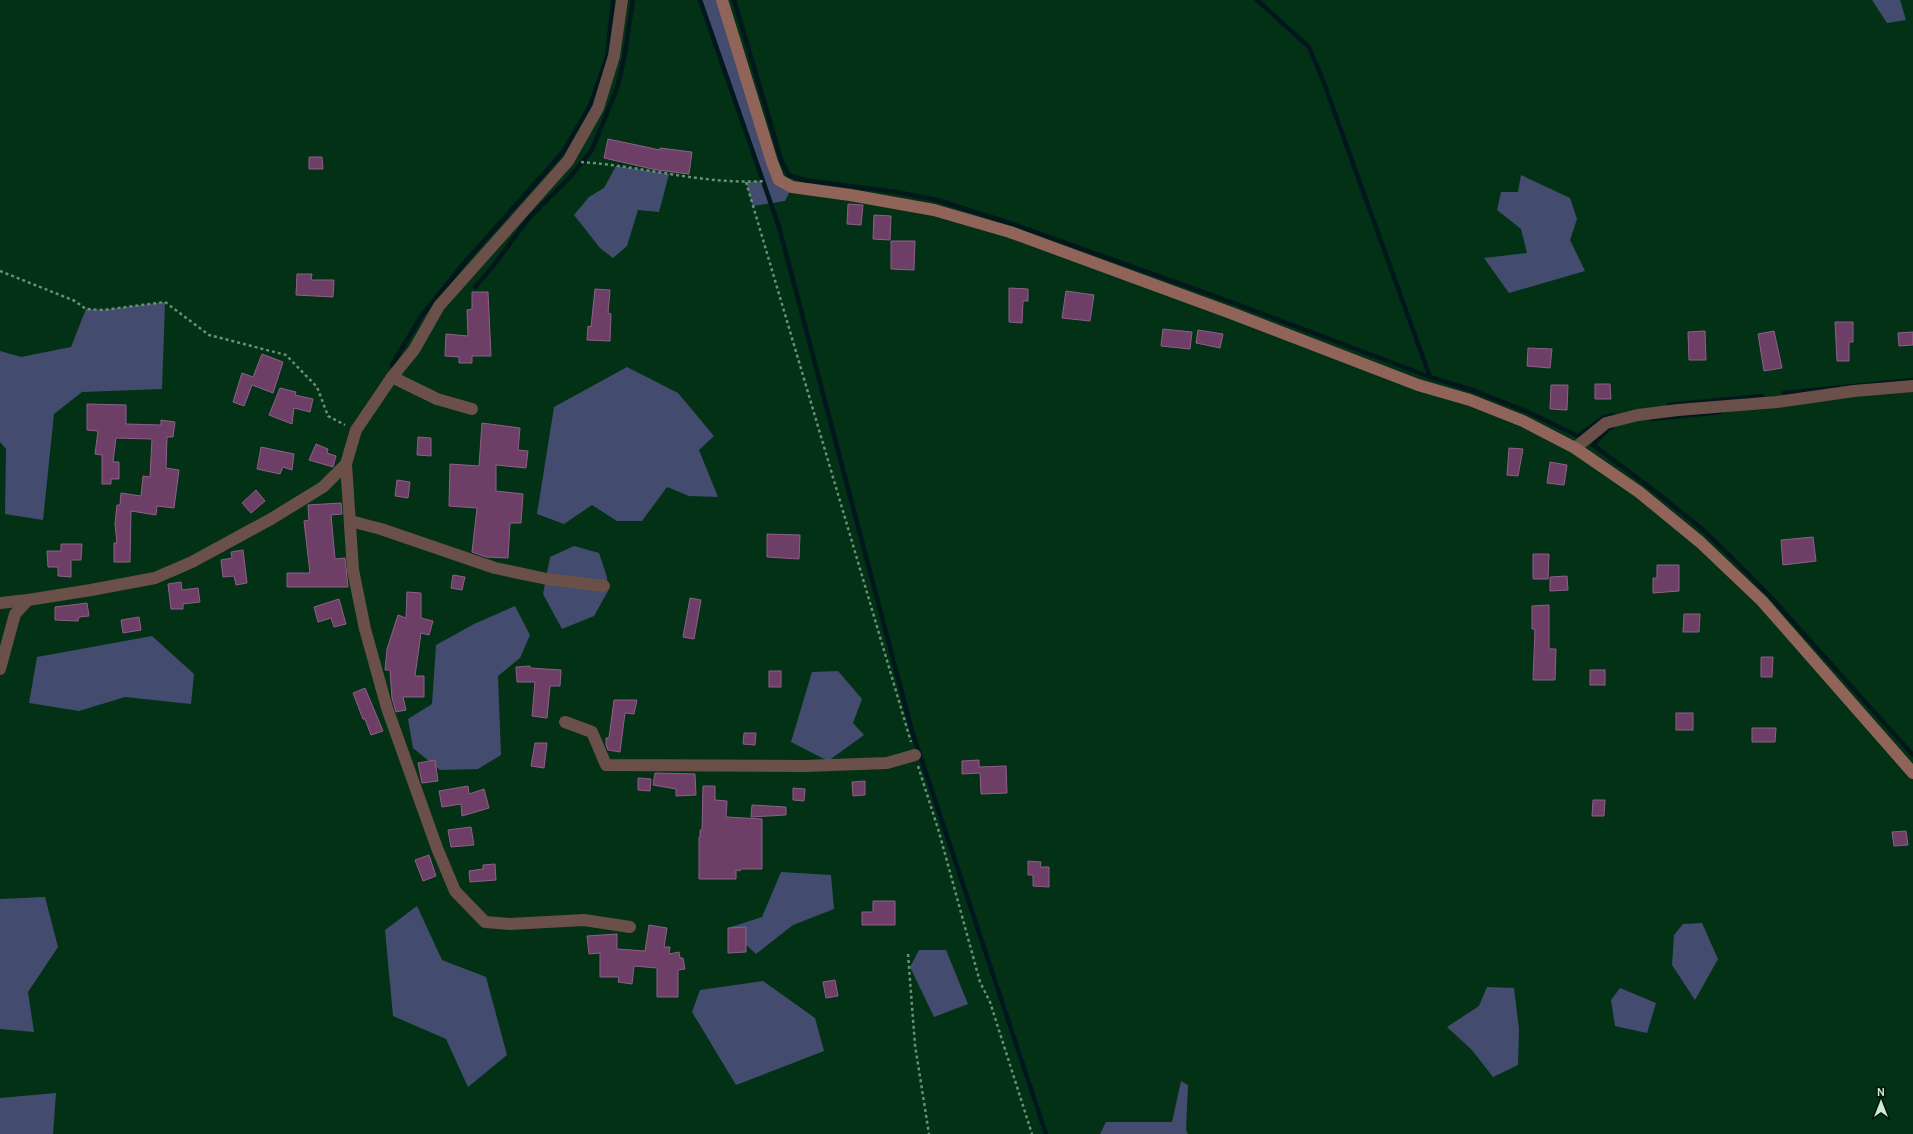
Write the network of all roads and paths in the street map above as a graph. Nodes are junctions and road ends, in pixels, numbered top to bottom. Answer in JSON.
{"nodes":[{"id":1,"x":622,"y":0,"type":"edge"},
{"id":2,"x":722,"y":0,"type":"edge"},
{"id":3,"x":590,"y":162,"type":"dead end"},
{"id":4,"x":779,"y":180,"type":"junction"},
{"id":5,"x":746,"y":182,"type":"junction"},
{"id":6,"x":0,"y":271,"type":"edge"},
{"id":7,"x":392,"y":377,"type":"junction"},
{"id":8,"x":1913,"y":386,"type":"edge"},
{"id":9,"x":472,"y":409,"type":"dead end"},
{"id":10,"x":356,"y":430,"type":"junction"},
{"id":11,"x":1575,"y":448,"type":"junction"},
{"id":12,"x":346,"y":464,"type":"junction"},
{"id":13,"x":350,"y":521,"type":"junction"},
{"id":14,"x":604,"y":586,"type":"dead end"},
{"id":15,"x":28,"y":600,"type":"junction"},
{"id":16,"x":0,"y":602,"type":"edge"},
{"id":17,"x":0,"y":669,"type":"edge"},
{"id":18,"x":565,"y":722,"type":"dead end"},
{"id":19,"x":915,"y":755,"type":"junction"},
{"id":20,"x":1913,"y":773,"type":"edge"},
{"id":21,"x":630,"y":927,"type":"dead end"},
{"id":22,"x":908,"y":954,"type":"dead end"},
{"id":23,"x":929,"y":1134,"type":"edge"},
{"id":24,"x":1032,"y":1134,"type":"edge"}],
"edges":[{"from":1,"to":7,"type":"street"},
{"from":2,"to":4,"type":"street"},
{"from":3,"to":5,"type":"path"},
{"from":4,"to":5,"type":"path"},
{"from":4,"to":11,"type":"street"},
{"from":5,"to":19,"type":"path"},
{"from":6,"to":10,"type":"path"},
{"from":7,"to":9,"type":"street"},
{"from":7,"to":10,"type":"street"},
{"from":8,"to":11,"type":"street"},
{"from":10,"to":12,"type":"street"},
{"from":11,"to":20,"type":"street"},
{"from":12,"to":13,"type":"street"},
{"from":12,"to":15,"type":"street"},
{"from":13,"to":14,"type":"street"},
{"from":13,"to":21,"type":"street"},
{"from":15,"to":16,"type":"street"},
{"from":15,"to":17,"type":"street"},
{"from":18,"to":19,"type":"street"},
{"from":19,"to":24,"type":"path"},
{"from":22,"to":23,"type":"path"}]}
